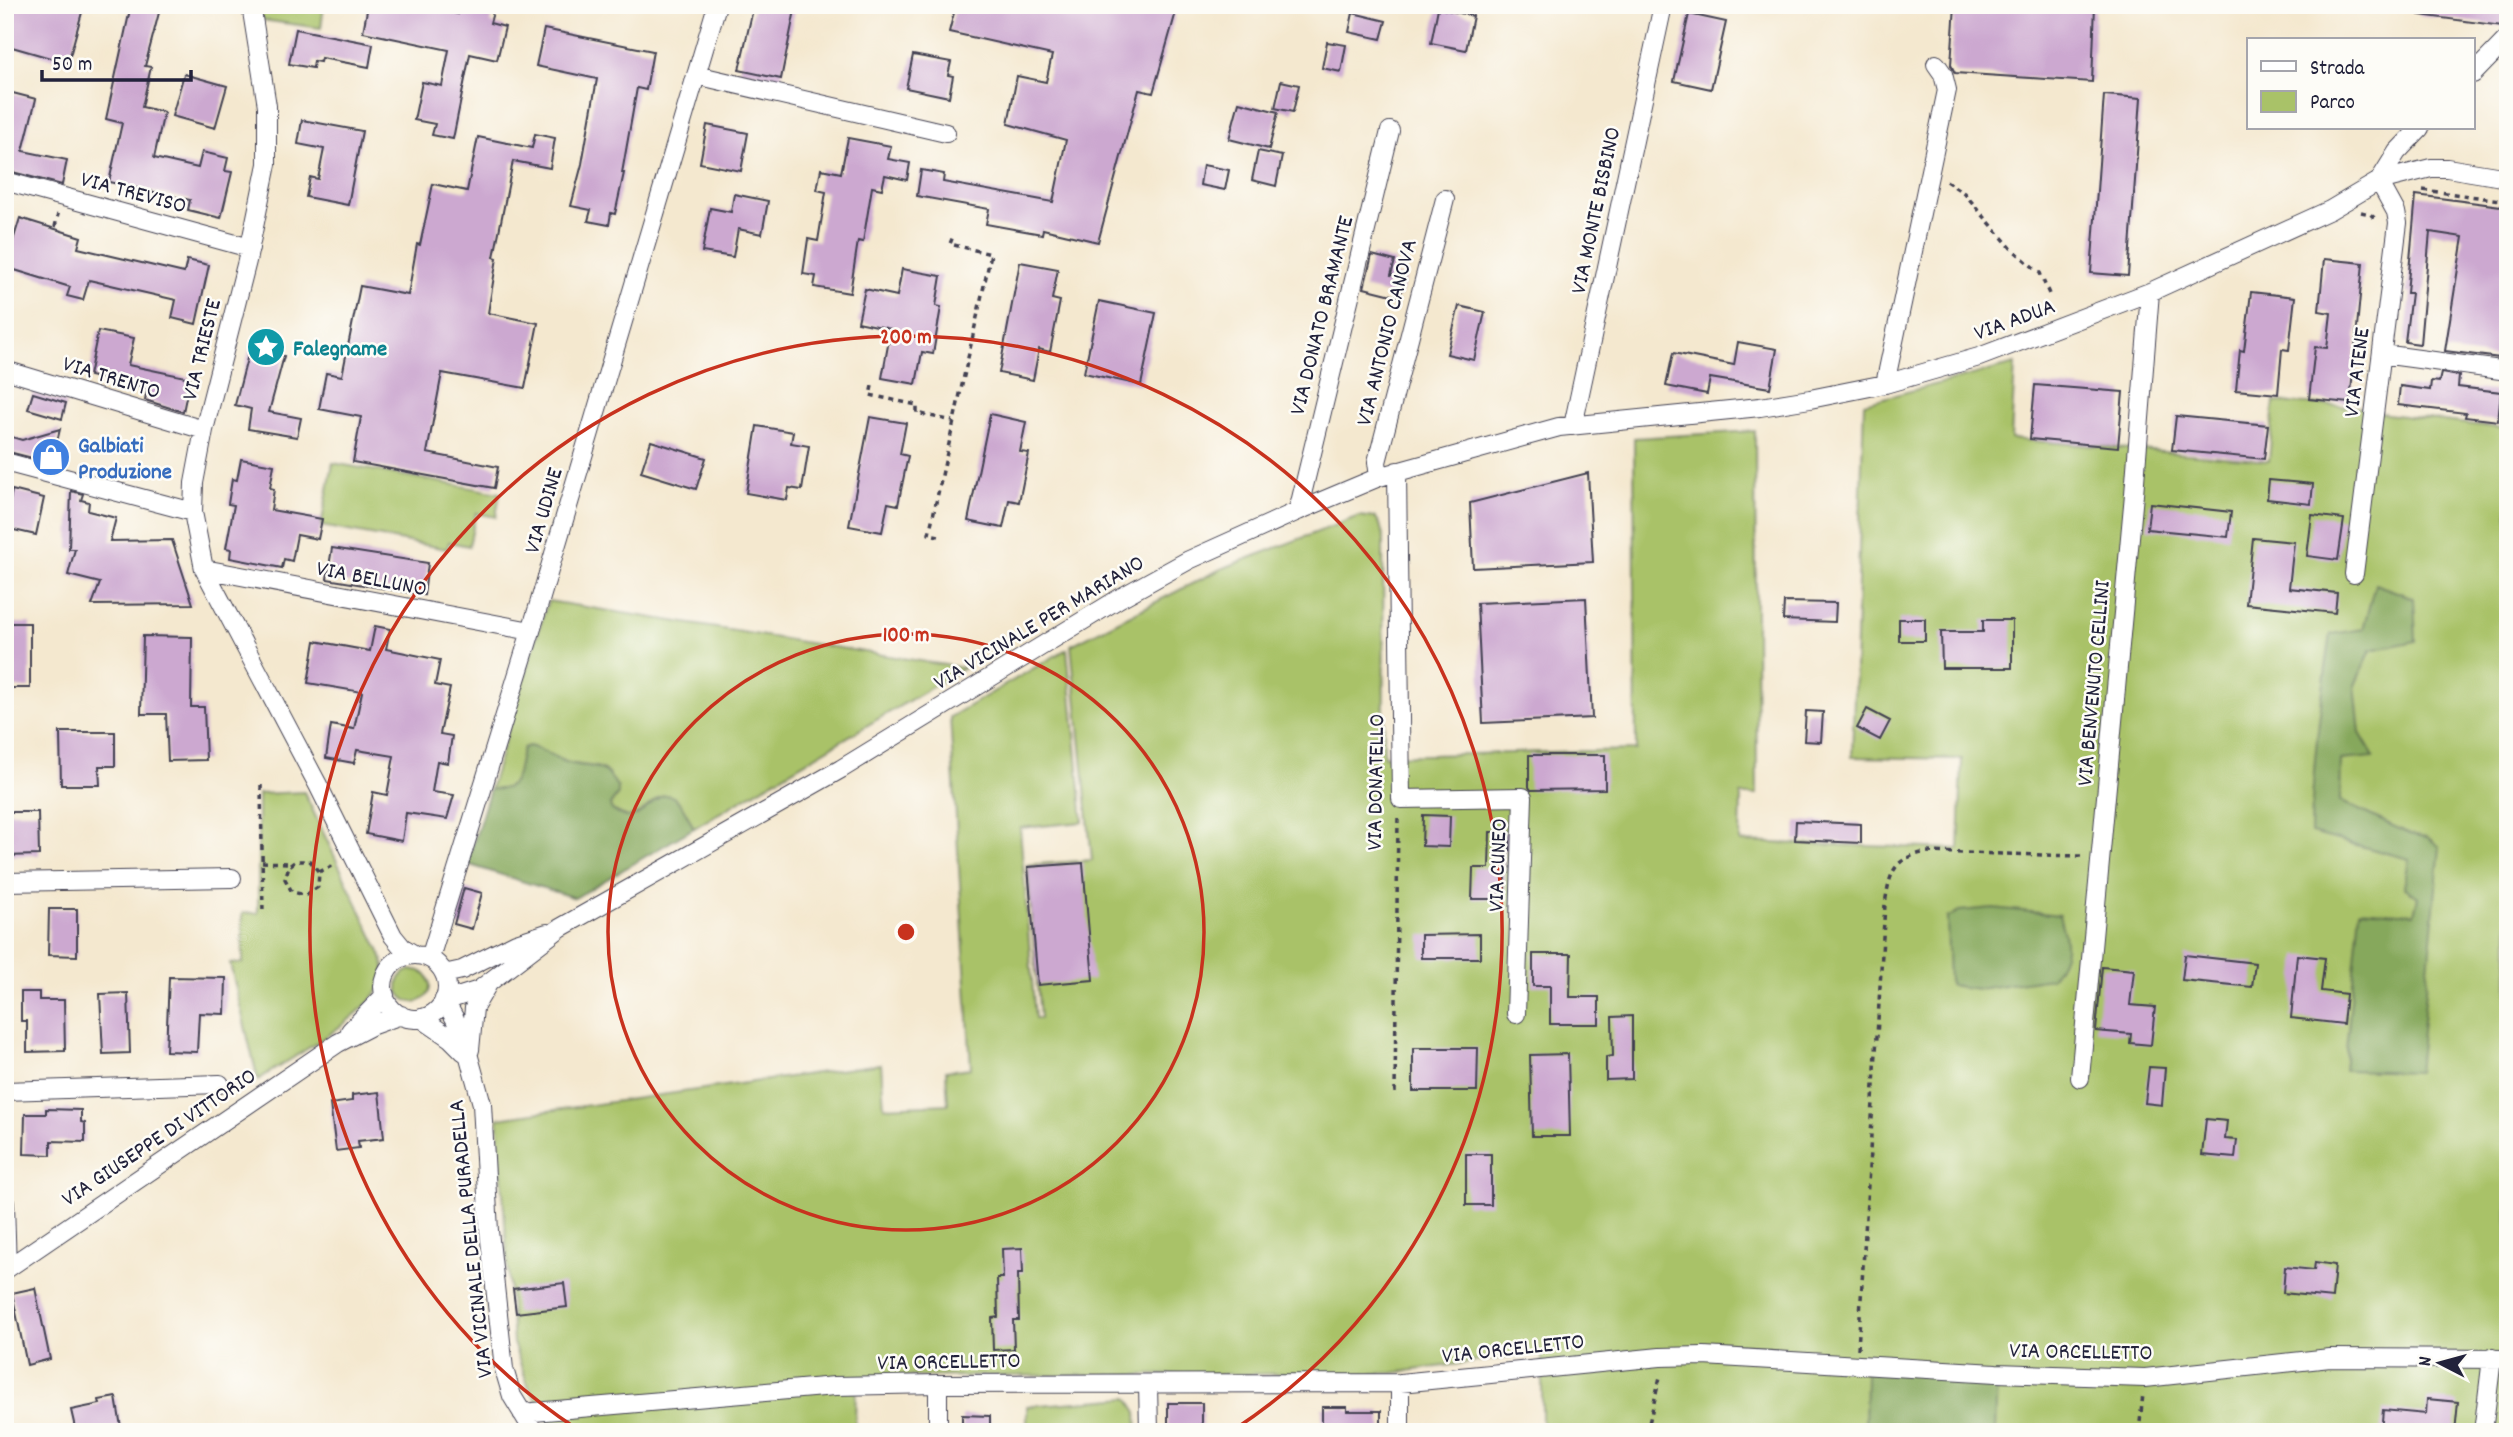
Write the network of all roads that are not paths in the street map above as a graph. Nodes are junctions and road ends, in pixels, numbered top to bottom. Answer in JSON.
{"nodes":[{"id":1,"x":251,"y":5,"type":"edge"},
{"id":2,"x":717,"y":5,"type":"edge"},
{"id":3,"x":1663,"y":5,"type":"edge"},
{"id":4,"x":2508,"y":38,"type":"edge"},
{"id":5,"x":1936,"y":65,"type":"dead end"},
{"id":6,"x":2474,"y":73,"type":"edge"},
{"id":7,"x":696,"y":75,"type":"junction"},
{"id":8,"x":2418,"y":130,"type":"edge"},
{"id":9,"x":1390,"y":131,"type":"dead end"},
{"id":10,"x":946,"y":133,"type":"dead end"},
{"id":11,"x":2508,"y":178,"type":"edge"},
{"id":12,"x":5,"y":181,"type":"edge"},
{"id":13,"x":2379,"y":181,"type":"junction"},
{"id":14,"x":1445,"y":199,"type":"dead end"},
{"id":15,"x":250,"y":248,"type":"junction"},
{"id":16,"x":2150,"y":292,"type":"junction"},
{"id":17,"x":2382,"y":354,"type":"junction"},
{"id":18,"x":5,"y":370,"type":"edge"},
{"id":19,"x":2508,"y":371,"type":"edge"},
{"id":20,"x":1885,"y":384,"type":"junction"},
{"id":21,"x":1573,"y":426,"type":"junction"},
{"id":22,"x":204,"y":430,"type":"junction"},
{"id":23,"x":5,"y":462,"type":"edge"},
{"id":24,"x":1397,"y":471,"type":"junction"},
{"id":25,"x":1379,"y":477,"type":"junction"},
{"id":26,"x":1298,"y":511,"type":"junction"},
{"id":27,"x":193,"y":512,"type":"junction"},
{"id":28,"x":204,"y":569,"type":"junction"},
{"id":29,"x":2354,"y":574,"type":"dead end"},
{"id":30,"x":531,"y":631,"type":"junction"},
{"id":31,"x":1401,"y":799,"type":"joint"},
{"id":32,"x":232,"y":878,"type":"dead end"},
{"id":33,"x":5,"y":882,"type":"edge"},
{"id":34,"x":384,"y":916,"type":"junction"},
{"id":35,"x":560,"y":928,"type":"junction"},
{"id":36,"x":422,"y":956,"type":"junction"},
{"id":37,"x":479,"y":962,"type":"junction"},
{"id":38,"x":390,"y":967,"type":"junction"},
{"id":39,"x":444,"y":974,"type":"junction"},
{"id":40,"x":488,"y":984,"type":"junction"},
{"id":41,"x":385,"y":995,"type":"junction"},
{"id":42,"x":444,"y":999,"type":"junction"},
{"id":43,"x":1516,"y":1014,"type":"dead end"},
{"id":44,"x":401,"y":1015,"type":"junction"},
{"id":45,"x":421,"y":1018,"type":"junction"},
{"id":46,"x":338,"y":1043,"type":"junction"},
{"id":47,"x":469,"y":1057,"type":"junction"},
{"id":48,"x":2080,"y":1078,"type":"dead end"},
{"id":49,"x":220,"y":1084,"type":"dead end"},
{"id":50,"x":5,"y":1091,"type":"edge"},
{"id":51,"x":5,"y":1203,"type":"edge"},
{"id":52,"x":6,"y":1269,"type":"edge"},
{"id":53,"x":2500,"y":1358,"type":"edge"},
{"id":54,"x":1400,"y":1383,"type":"junction"},
{"id":55,"x":939,"y":1384,"type":"junction"},
{"id":56,"x":1148,"y":1384,"type":"junction"},
{"id":57,"x":522,"y":1413,"type":"junction"},
{"id":58,"x":534,"y":1432,"type":"edge"},
{"id":59,"x":938,"y":1432,"type":"edge"},
{"id":60,"x":1149,"y":1432,"type":"edge"},
{"id":61,"x":1400,"y":1432,"type":"edge"},
{"id":62,"x":2483,"y":1432,"type":"edge"}],
"edges":[{"from":1,"to":15,"type":"street","name":"VIA TRIESTE"},
{"from":2,"to":7,"type":"street","name":"VIA UDINE"},
{"from":3,"to":21,"type":"street","name":"VIA MONTE BISBINO"},
{"from":4,"to":6,"type":"street"},
{"from":5,"to":20,"type":"street"},
{"from":7,"to":10,"type":"street"},
{"from":7,"to":30,"type":"street","name":"VIA UDINE"},
{"from":8,"to":13,"type":"street","name":"VIA ADUA"},
{"from":9,"to":26,"type":"street","name":"VIA DONATO BRAMANTE"},
{"from":11,"to":13,"type":"street"},
{"from":12,"to":15,"type":"street","name":"VIA TREVISO"},
{"from":13,"to":16,"type":"street","name":"VIA ADUA"},
{"from":13,"to":17,"type":"street","name":"VIA ATENE"},
{"from":14,"to":25,"type":"street","name":"VIA ANTONIO CANOVA"},
{"from":15,"to":22,"type":"street","name":"VIA TRIESTE"},
{"from":16,"to":20,"type":"street","name":"VIA ADUA"},
{"from":16,"to":48,"type":"street","name":"VIA BENVENUTO CELLINI"},
{"from":17,"to":19,"type":"street"},
{"from":17,"to":29,"type":"street","name":"VIA ATENE"},
{"from":18,"to":22,"type":"street","name":"VIA TRENTO"},
{"from":20,"to":21,"type":"street","name":"VIA ADUA"},
{"from":21,"to":24,"type":"street","name":"VIA VICINALE PER MARIANO"},
{"from":22,"to":27,"type":"street","name":"VIA TRIESTE"},
{"from":23,"to":27,"type":"street"},
{"from":24,"to":25,"type":"street","name":"VIA VICINALE PER MARIANO"},
{"from":24,"to":31,"type":"street","name":"VIA DONATELLO"},
{"from":25,"to":26,"type":"street","name":"VIA VICINALE PER MARIANO"},
{"from":26,"to":35,"type":"street","name":"VIA VICINALE PER MARIANO"},
{"from":27,"to":28,"type":"street","name":"VIA TRIESTE"},
{"from":28,"to":30,"type":"street","name":"VIA BELLUNO"},
{"from":28,"to":34,"type":"street","name":"VIA TRIESTE"},
{"from":30,"to":36,"type":"street","name":"VIA UDINE"},
{"from":31,"to":43,"type":"street","name":"VIA CUNEO"},
{"from":32,"to":33,"type":"street"},
{"from":34,"to":36,"type":"street","name":"VIA TRIESTE"},
{"from":34,"to":38,"type":"street","name":"VIA TRIESTE"},
{"from":35,"to":37,"type":"street"},
{"from":35,"to":40,"type":"street"},
{"from":36,"to":38,"type":"street"},
{"from":36,"to":39,"type":"street"},
{"from":37,"to":39,"type":"street"},
{"from":37,"to":40,"type":"street"},
{"from":38,"to":41,"type":"street"},
{"from":39,"to":42,"type":"street"},
{"from":40,"to":42,"type":"street"},
{"from":40,"to":47,"type":"street"},
{"from":41,"to":44,"type":"street"},
{"from":41,"to":46,"type":"street","name":"VIA GIUSEPPE DI VITTORIO"},
{"from":42,"to":45,"type":"street"},
{"from":42,"to":47,"type":"street","name":"VIA VICINALE DELLA PURADELLA"},
{"from":44,"to":45,"type":"street"},
{"from":44,"to":46,"type":"street","name":"VIA GIUSEPPE DI VITTORIO"},
{"from":45,"to":47,"type":"street"},
{"from":46,"to":52,"type":"street","name":"VIA GIUSEPPE DI VITTORIO"},
{"from":47,"to":57,"type":"street","name":"VIA VICINALE DELLA PURADELLA"},
{"from":49,"to":50,"type":"street"},
{"from":51,"to":52,"type":"street"},
{"from":53,"to":54,"type":"street","name":"VIA ORCELLETTO"},
{"from":53,"to":62,"type":"street"},
{"from":54,"to":56,"type":"street","name":"VIA ORCELLETTO"},
{"from":54,"to":61,"type":"street"},
{"from":55,"to":56,"type":"street","name":"VIA ORCELLETTO"},
{"from":55,"to":57,"type":"street","name":"VIA ORCELLETTO"},
{"from":55,"to":59,"type":"street"},
{"from":56,"to":60,"type":"street"},
{"from":57,"to":58,"type":"street","name":"VIA VICINALE DELLA PURADELLA"}]}
